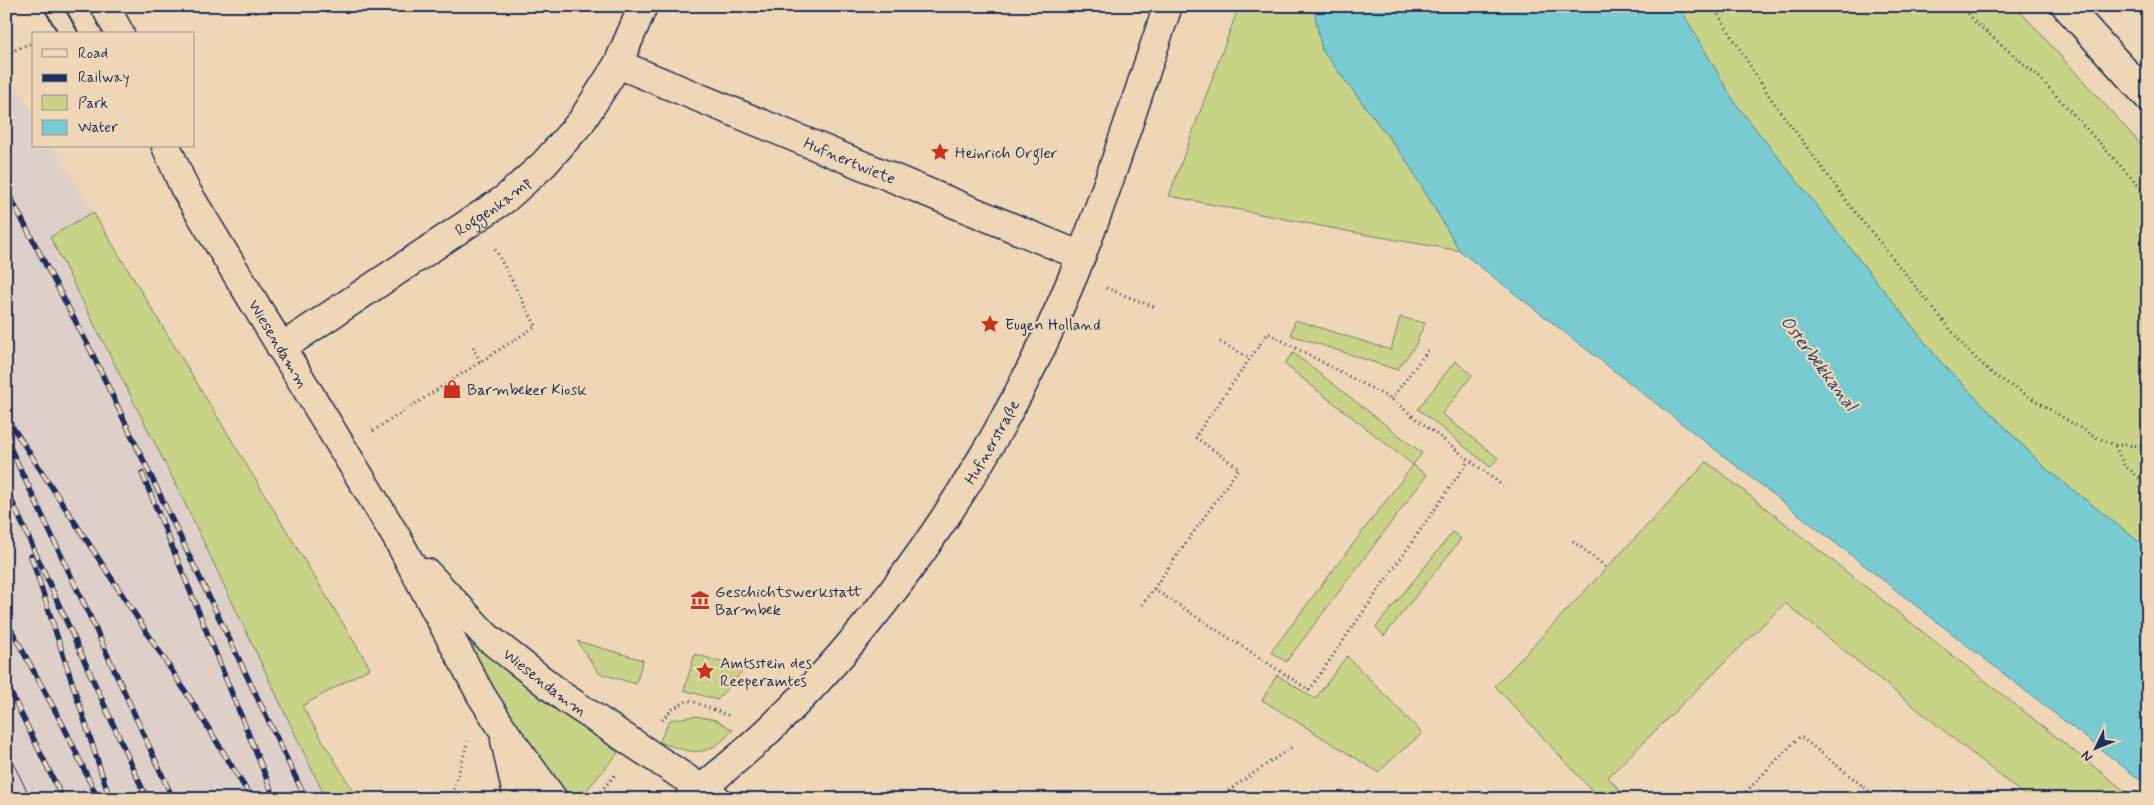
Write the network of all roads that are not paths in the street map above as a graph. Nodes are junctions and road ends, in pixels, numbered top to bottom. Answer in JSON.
{"nodes":[{"id":1,"x":53,"y":6,"type":"edge"},
{"id":2,"x":104,"y":6,"type":"edge"},
{"id":3,"x":643,"y":6,"type":"edge"},
{"id":4,"x":1168,"y":6,"type":"edge"},
{"id":5,"x":2066,"y":6,"type":"edge"},
{"id":6,"x":68,"y":32,"type":"edge"},
{"id":7,"x":119,"y":32,"type":"edge"},
{"id":8,"x":618,"y":64,"type":"junction"},
{"id":9,"x":2148,"y":97,"type":"edge"},
{"id":10,"x":163,"y":150,"type":"edge"},
{"id":11,"x":1077,"y":265,"type":"junction"},
{"id":12,"x":281,"y":348,"type":"junction"},
{"id":13,"x":397,"y":538,"type":"junction"},
{"id":14,"x":504,"y":731,"type":"junction"},
{"id":15,"x":702,"y":795,"type":"edge"},
{"id":16,"x":518,"y":799,"type":"edge"},
{"id":17,"x":553,"y":799,"type":"edge"}],
"edges":[{"from":1,"to":6,"type":"lane"},
{"from":2,"to":7,"type":"street"},
{"from":3,"to":8,"type":"street","name":"Roggenkamp"},
{"from":4,"to":11,"type":"street","name":"Hufnerstraße"},
{"from":5,"to":9,"type":"street"},
{"from":8,"to":11,"type":"street","name":"Hufnertwiete"},
{"from":8,"to":12,"type":"street","name":"Roggenkamp"},
{"from":10,"to":12,"type":"street","name":"Wiesendamm"},
{"from":11,"to":15,"type":"street","name":"Hufnerstraße"},
{"from":12,"to":13,"type":"street","name":"Wiesendamm"},
{"from":13,"to":14,"type":"street","name":"Wiesendamm"},
{"from":13,"to":15,"type":"street","name":"Wiesendamm"},
{"from":14,"to":16,"type":"street"},
{"from":14,"to":17,"type":"street","name":"Wiesendamm"}]}
